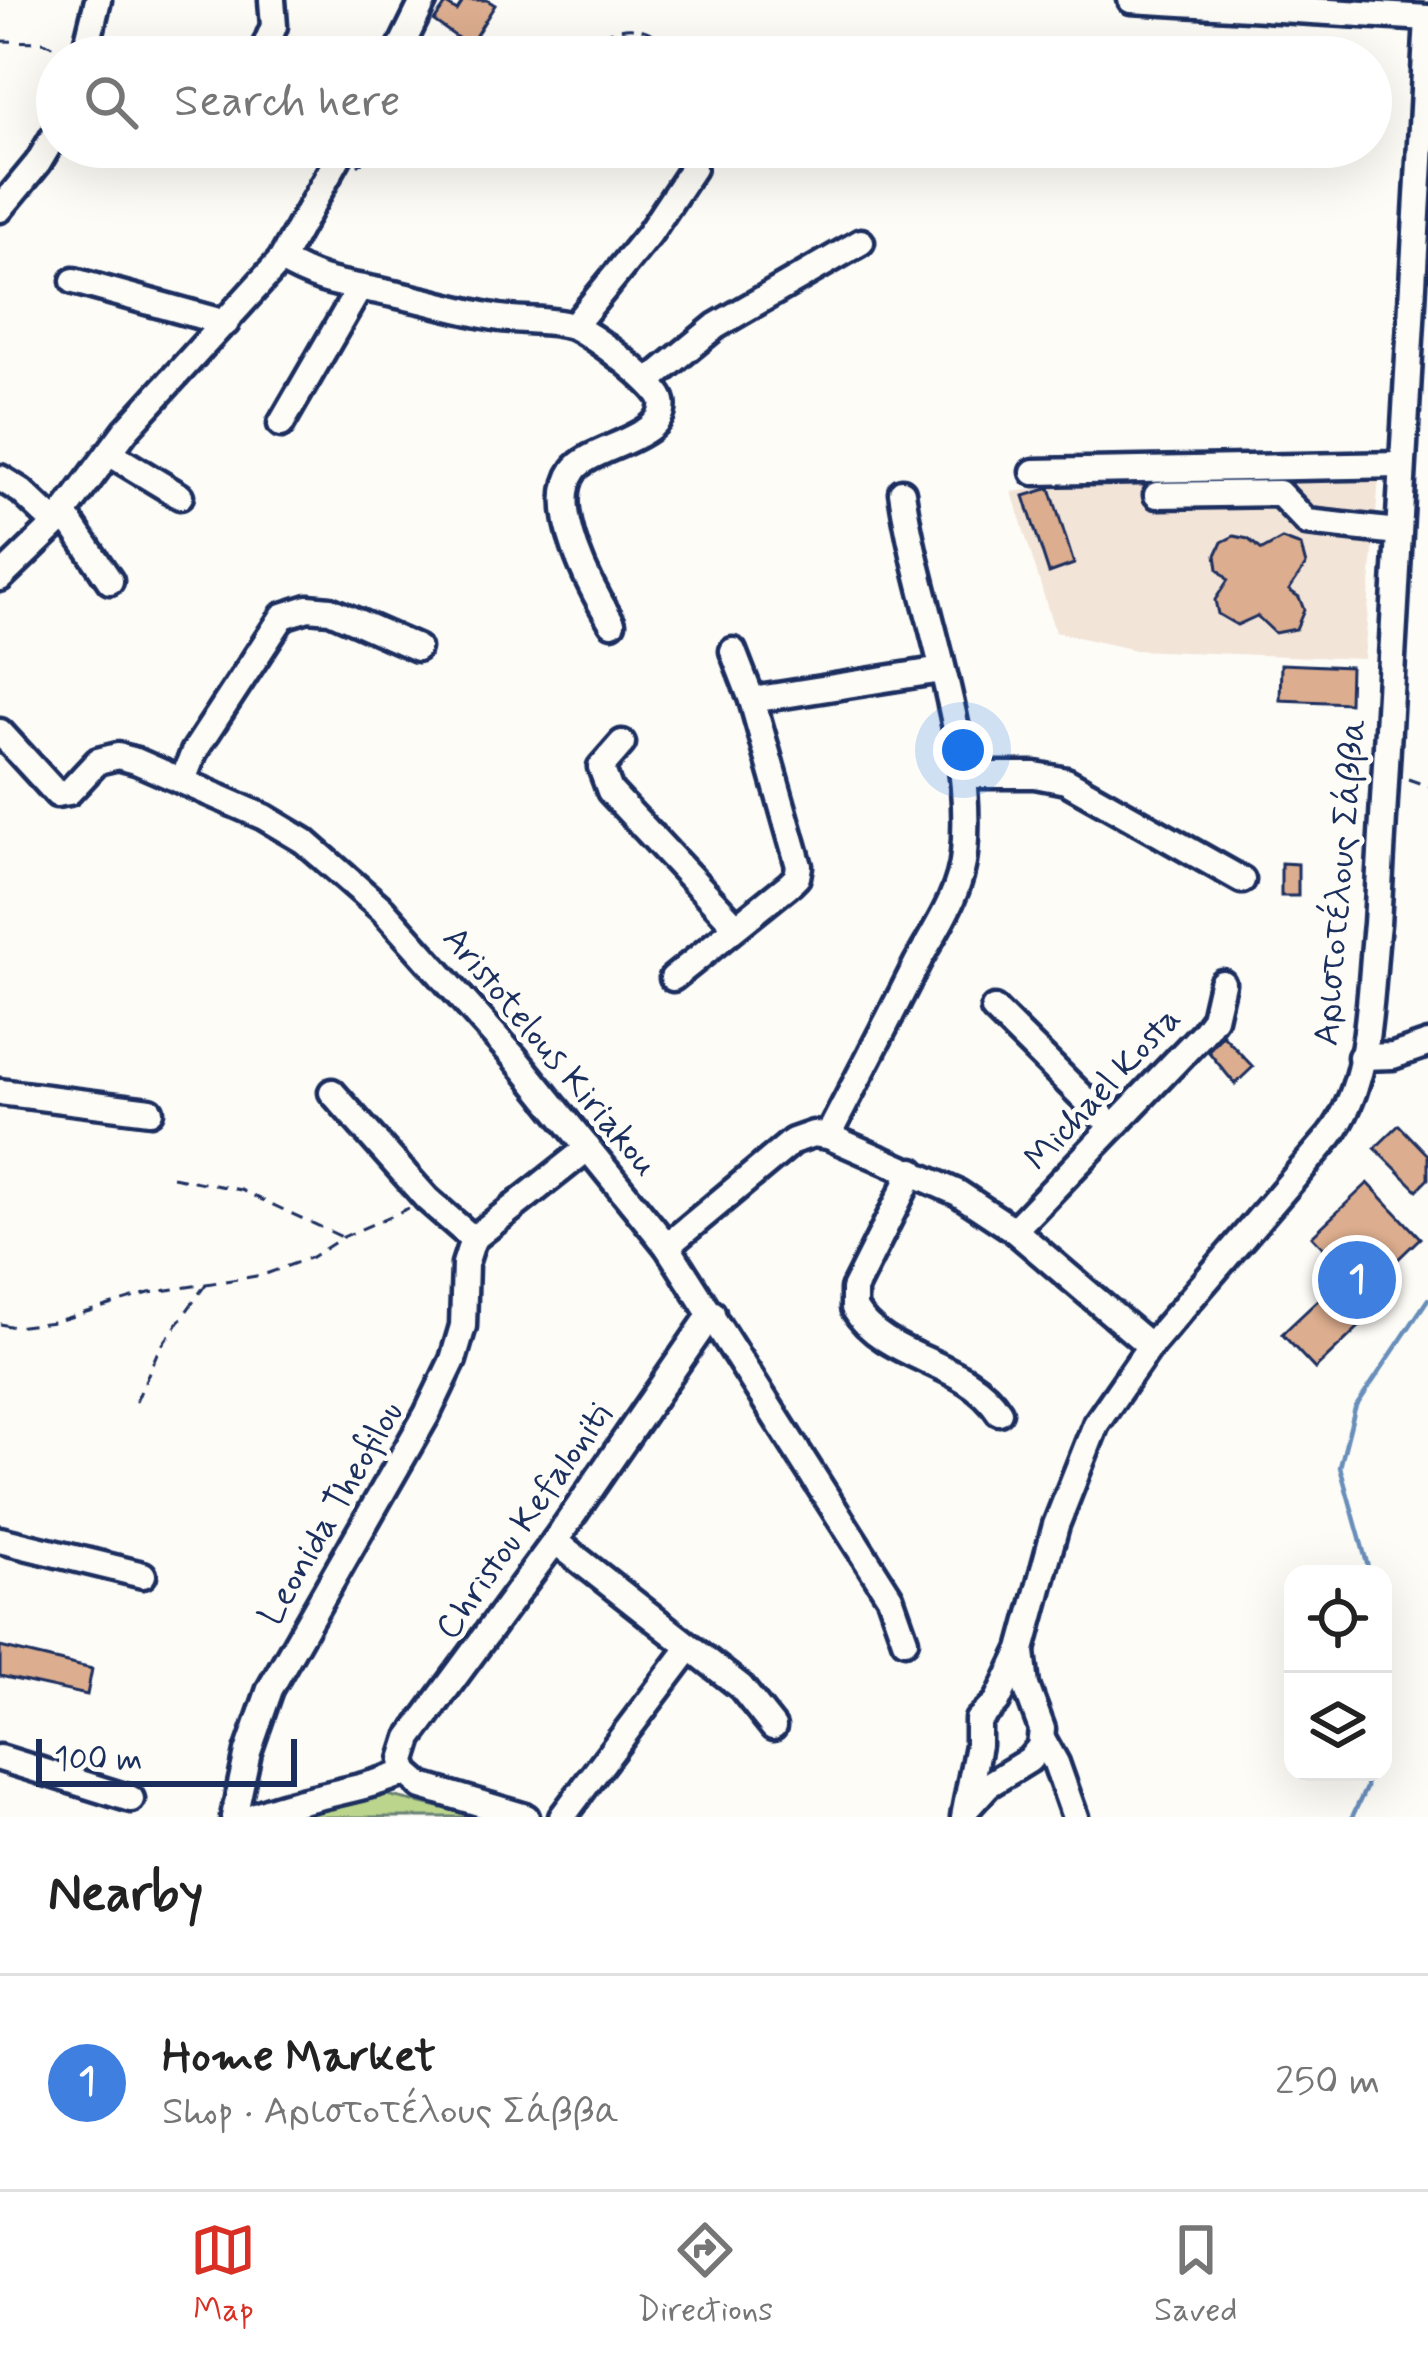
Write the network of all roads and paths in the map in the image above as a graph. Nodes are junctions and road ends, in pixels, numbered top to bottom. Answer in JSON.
{"nodes":[{"id":1,"x":98,"y":0,"type":"edge"},
{"id":2,"x":272,"y":0,"type":"edge"},
{"id":3,"x":424,"y":0,"type":"edge"},
{"id":4,"x":1131,"y":0,"type":"edge"},
{"id":5,"x":1428,"y":18,"type":"edge"},
{"id":6,"x":81,"y":36,"type":"edge"},
{"id":7,"x":270,"y":36,"type":"edge"},
{"id":8,"x":406,"y":36,"type":"edge"},
{"id":9,"x":604,"y":36,"type":"edge"},
{"id":10,"x":656,"y":36,"type":"edge"},
{"id":11,"x":0,"y":41,"type":"edge"},
{"id":12,"x":36,"y":42,"type":"edge"},
{"id":13,"x":1425,"y":109,"type":"edge"},
{"id":14,"x":36,"y":165,"type":"edge"},
{"id":15,"x":332,"y":168,"type":"edge"},
{"id":16,"x":693,"y":168,"type":"dead end"},
{"id":17,"x":0,"y":209,"type":"edge"},
{"id":18,"x":861,"y":242,"type":"dead end"},
{"id":19,"x":281,"y":260,"type":"junction"},
{"id":20,"x":74,"y":281,"type":"dead end"},
{"id":21,"x":359,"y":289,"type":"junction"},
{"id":22,"x":226,"y":323,"type":"junction"},
{"id":23,"x":574,"y":326,"type":"junction"},
{"id":24,"x":649,"y":381,"type":"junction"},
{"id":25,"x":281,"y":424,"type":"dead end"},
{"id":26,"x":109,"y":453,"type":"junction"},
{"id":27,"x":1401,"y":465,"type":"junction"},
{"id":28,"x":1034,"y":472,"type":"dead end"},
{"id":29,"x":0,"y":478,"type":"edge"},
{"id":30,"x":902,"y":492,"type":"dead end"},
{"id":31,"x":1157,"y":494,"type":"dead end"},
{"id":32,"x":180,"y":496,"type":"dead end"},
{"id":33,"x":60,"y":518,"type":"junction"},
{"id":34,"x":1398,"y":532,"type":"junction"},
{"id":35,"x":0,"y":578,"type":"edge"},
{"id":36,"x":110,"y":581,"type":"dead end"},
{"id":37,"x":612,"y":623,"type":"dead end"},
{"id":38,"x":417,"y":649,"type":"dead end"},
{"id":39,"x":733,"y":651,"type":"dead end"},
{"id":40,"x":942,"y":670,"type":"junction"},
{"id":41,"x":752,"y":700,"type":"junction"},
{"id":42,"x":0,"y":732,"type":"edge"},
{"id":43,"x":622,"y":743,"type":"dead end"},
{"id":44,"x":963,"y":776,"type":"junction"},
{"id":45,"x":183,"y":780,"type":"junction"},
{"id":46,"x":1243,"y":880,"type":"dead end"},
{"id":47,"x":736,"y":926,"type":"junction"},
{"id":48,"x":673,"y":978,"type":"dead end"},
{"id":49,"x":1222,"y":983,"type":"dead end"},
{"id":50,"x":994,"y":1009,"type":"dead end"},
{"id":51,"x":1428,"y":1044,"type":"edge"},
{"id":52,"x":1361,"y":1057,"type":"junction"},
{"id":53,"x":0,"y":1092,"type":"edge"},
{"id":54,"x":332,"y":1092,"type":"dead end"},
{"id":55,"x":150,"y":1111,"type":"dead end"},
{"id":56,"x":1113,"y":1127,"type":"junction"},
{"id":57,"x":828,"y":1136,"type":"junction"},
{"id":58,"x":588,"y":1148,"type":"junction"},
{"id":59,"x":913,"y":1171,"type":"junction"},
{"id":60,"x":172,"y":1177,"type":"dead end"},
{"id":61,"x":427,"y":1198,"type":"junction"},
{"id":62,"x":1014,"y":1231,"type":"junction"},
{"id":63,"x":344,"y":1238,"type":"junction"},
{"id":64,"x":473,"y":1239,"type":"junction"},
{"id":65,"x":667,"y":1246,"type":"junction"},
{"id":66,"x":207,"y":1282,"type":"junction"},
{"id":67,"x":712,"y":1313,"type":"junction"},
{"id":68,"x":0,"y":1324,"type":"edge"},
{"id":69,"x":1150,"y":1346,"type":"junction"},
{"id":70,"x":136,"y":1402,"type":"dead end"},
{"id":71,"x":999,"y":1412,"type":"dead end"},
{"id":72,"x":0,"y":1540,"type":"edge"},
{"id":73,"x":555,"y":1541,"type":"junction"},
{"id":74,"x":143,"y":1575,"type":"dead end"},
{"id":75,"x":905,"y":1640,"type":"dead end"},
{"id":76,"x":690,"y":1647,"type":"junction"},
{"id":77,"x":1022,"y":1650,"type":"junction"},
{"id":78,"x":997,"y":1702,"type":"junction"},
{"id":79,"x":773,"y":1726,"type":"dead end"},
{"id":80,"x":1039,"y":1726,"type":"junction"},
{"id":81,"x":978,"y":1745,"type":"junction"},
{"id":82,"x":0,"y":1758,"type":"edge"},
{"id":83,"x":1017,"y":1765,"type":"junction"},
{"id":84,"x":406,"y":1772,"type":"junction"},
{"id":85,"x":131,"y":1799,"type":"dead end"},
{"id":86,"x":1072,"y":1807,"type":"edge"},
{"id":87,"x":575,"y":1812,"type":"edge"},
{"id":88,"x":966,"y":1813,"type":"edge"},
{"id":89,"x":234,"y":1817,"type":"edge"},
{"id":90,"x":251,"y":1817,"type":"edge"},
{"id":91,"x":526,"y":1817,"type":"edge"}],
"edges":[{"from":1,"to":6,"type":"street"},
{"from":2,"to":7,"type":"street"},
{"from":3,"to":8,"type":"street"},
{"from":4,"to":5,"type":"street"},
{"from":5,"to":13,"type":"street","name":"Αριστοτέλους Σάββα"},
{"from":9,"to":10,"type":"path"},
{"from":11,"to":12,"type":"path"},
{"from":13,"to":27,"type":"street","name":"Αριστοτέλους Σάββα"},
{"from":14,"to":17,"type":"street"},
{"from":15,"to":19,"type":"street"},
{"from":16,"to":23,"type":"street"},
{"from":18,"to":24,"type":"street"},
{"from":19,"to":21,"type":"street"},
{"from":19,"to":22,"type":"street"},
{"from":20,"to":22,"type":"street"},
{"from":21,"to":23,"type":"street"},
{"from":21,"to":25,"type":"street"},
{"from":22,"to":26,"type":"street"},
{"from":23,"to":24,"type":"street"},
{"from":24,"to":37,"type":"street"},
{"from":26,"to":32,"type":"street"},
{"from":26,"to":33,"type":"street"},
{"from":27,"to":28,"type":"street"},
{"from":27,"to":34,"type":"street","name":"Αριστοτέλους Σάββα"},
{"from":29,"to":33,"type":"street"},
{"from":30,"to":40,"type":"street"},
{"from":31,"to":34,"type":"street"},
{"from":33,"to":35,"type":"street"},
{"from":33,"to":36,"type":"street"},
{"from":34,"to":52,"type":"street","name":"Αριστοτέλους Σάββα"},
{"from":38,"to":45,"type":"street"},
{"from":39,"to":41,"type":"street"},
{"from":40,"to":41,"type":"street"},
{"from":40,"to":44,"type":"street"},
{"from":41,"to":47,"type":"street"},
{"from":42,"to":45,"type":"street","name":"Aristotelous Kiriakou"},
{"from":43,"to":47,"type":"street"},
{"from":44,"to":46,"type":"street"},
{"from":44,"to":57,"type":"street"},
{"from":45,"to":58,"type":"street","name":"Aristotelous Kiriakou"},
{"from":47,"to":48,"type":"street"},
{"from":49,"to":56,"type":"street","name":"Michael Kosta"},
{"from":50,"to":56,"type":"street"},
{"from":51,"to":52,"type":"street"},
{"from":52,"to":69,"type":"street","name":"Αριστοτέλους Σάββα"},
{"from":53,"to":55,"type":"street"},
{"from":54,"to":61,"type":"street"},
{"from":56,"to":62,"type":"street","name":"Michael Kosta"},
{"from":57,"to":59,"type":"street"},
{"from":57,"to":65,"type":"street"},
{"from":58,"to":64,"type":"street"},
{"from":58,"to":65,"type":"street","name":"Aristotelous Kiriakou"},
{"from":59,"to":62,"type":"street"},
{"from":59,"to":71,"type":"street"},
{"from":60,"to":63,"type":"path"},
{"from":61,"to":63,"type":"path"},
{"from":61,"to":64,"type":"street"},
{"from":62,"to":69,"type":"street"},
{"from":63,"to":66,"type":"path"},
{"from":64,"to":89,"type":"street","name":"Leonida Theofilou"},
{"from":65,"to":67,"type":"street","name":"Aristotelous Kiriakou"},
{"from":66,"to":68,"type":"path"},
{"from":66,"to":70,"type":"path"},
{"from":67,"to":73,"type":"street","name":"Christou Kefaloniti"},
{"from":67,"to":75,"type":"street","name":"Aristotelous Kiriakou"},
{"from":69,"to":77,"type":"street","name":"Αριστοτέλους Σάββα"},
{"from":72,"to":74,"type":"street"},
{"from":73,"to":76,"type":"street"},
{"from":73,"to":84,"type":"street","name":"Christou Kefaloniti"},
{"from":76,"to":79,"type":"street"},
{"from":76,"to":87,"type":"street"},
{"from":77,"to":78,"type":"street","name":"Αριστοτέλους Σάββα"},
{"from":77,"to":80,"type":"street","name":"Αριστοτέλους Σάββα"},
{"from":78,"to":80,"type":"street"},
{"from":78,"to":81,"type":"street","name":"Αριστοτέλους Σάββα"},
{"from":80,"to":83,"type":"street","name":"Αριστοτέλους Σάββα"},
{"from":80,"to":86,"type":"street"},
{"from":81,"to":83,"type":"street"},
{"from":81,"to":88,"type":"street","name":"Αριστοτέλους Σάββα"},
{"from":82,"to":85,"type":"street"},
{"from":83,"to":86,"type":"street"},
{"from":83,"to":88,"type":"street","name":"Αριστοτέλους Σάββα"},
{"from":84,"to":90,"type":"street"},
{"from":84,"to":91,"type":"street"}]}
